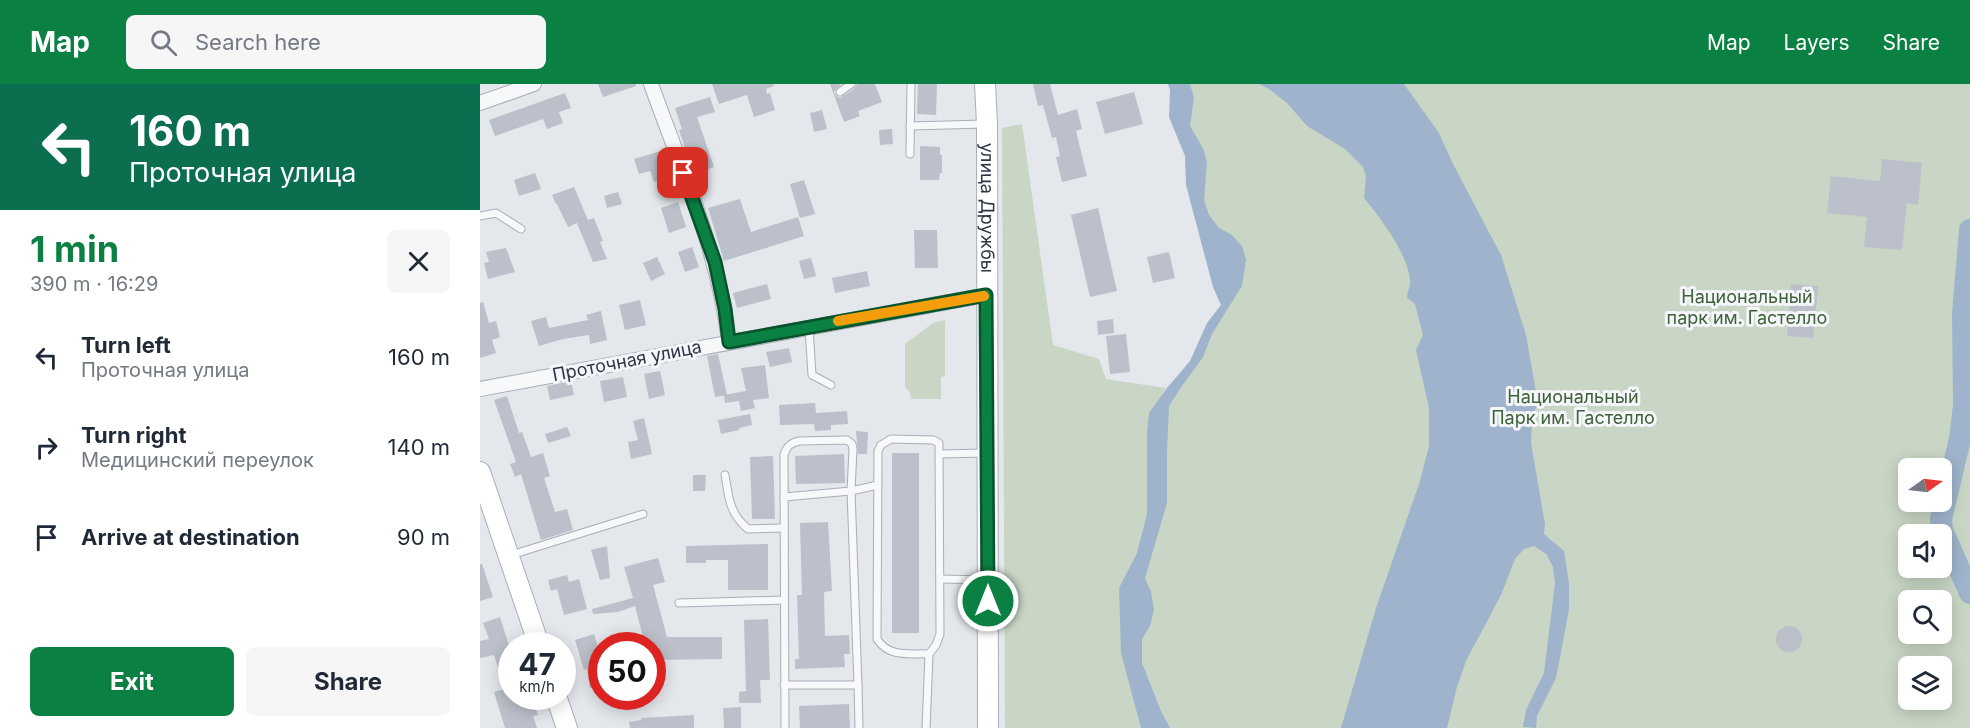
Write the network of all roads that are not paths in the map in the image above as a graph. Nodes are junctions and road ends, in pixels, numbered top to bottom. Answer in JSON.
{"nodes":[{"id":1,"x":534,"y":84,"type":"edge"},
{"id":2,"x":651,"y":84,"type":"edge"},
{"id":3,"x":851,"y":84,"type":"edge"},
{"id":4,"x":911,"y":84,"type":"edge"},
{"id":5,"x":985,"y":84,"type":"edge"},
{"id":6,"x":840,"y":92,"type":"dead end"},
{"id":7,"x":480,"y":103,"type":"edge"},
{"id":8,"x":987,"y":124,"type":"junction"},
{"id":9,"x":910,"y":126,"type":"junction"},
{"id":10,"x":910,"y":154,"type":"dead end"},
{"id":11,"x":480,"y":216,"type":"edge"},
{"id":12,"x":521,"y":229,"type":"dead end"},
{"id":13,"x":986,"y":295,"type":"junction"},
{"id":14,"x":809,"y":327,"type":"junction"},
{"id":15,"x":729,"y":342,"type":"junction"},
{"id":16,"x":831,"y":385,"type":"dead end"},
{"id":17,"x":480,"y":389,"type":"edge"},
{"id":18,"x":940,"y":453,"type":"junction"},
{"id":19,"x":987,"y":453,"type":"junction"},
{"id":20,"x":480,"y":472,"type":"edge"},
{"id":21,"x":726,"y":475,"type":"dead end"},
{"id":22,"x":878,"y":484,"type":"junction"},
{"id":23,"x":851,"y":491,"type":"junction"},
{"id":24,"x":784,"y":497,"type":"junction"},
{"id":25,"x":644,"y":514,"type":"dead end"},
{"id":26,"x":784,"y":528,"type":"junction"},
{"id":27,"x":509,"y":556,"type":"junction"},
{"id":28,"x":940,"y":579,"type":"junction"},
{"id":29,"x":988,"y":580,"type":"junction"},
{"id":30,"x":784,"y":600,"type":"junction"},
{"id":31,"x":679,"y":603,"type":"dead end"},
{"id":32,"x":535,"y":632,"type":"edge"},
{"id":33,"x":929,"y":654,"type":"junction"},
{"id":34,"x":784,"y":685,"type":"junction"},
{"id":35,"x":858,"y":685,"type":"junction"},
{"id":36,"x":561,"y":710,"type":"edge"},
{"id":37,"x":567,"y":728,"type":"edge"},
{"id":38,"x":785,"y":728,"type":"edge"},
{"id":39,"x":859,"y":728,"type":"edge"},
{"id":40,"x":926,"y":728,"type":"edge"},
{"id":41,"x":987,"y":728,"type":"edge"}],
"edges":[{"from":1,"to":7,"type":"street"},
{"from":2,"to":15,"type":"street"},
{"from":3,"to":6,"type":"lane"},
{"from":4,"to":9,"type":"lane"},
{"from":5,"to":8,"type":"main road","name":"улица Дружбы"},
{"from":8,"to":9,"type":"lane"},
{"from":8,"to":13,"type":"main road","name":"улица Дружбы"},
{"from":9,"to":10,"type":"lane"},
{"from":11,"to":12,"type":"lane"},
{"from":13,"to":14,"type":"street","name":"Проточная улица"},
{"from":13,"to":19,"type":"main road","name":"улица Дружбы"},
{"from":14,"to":15,"type":"street","name":"Проточная улица"},
{"from":14,"to":16,"type":"lane"},
{"from":15,"to":17,"type":"street","name":"Проточная улица"},
{"from":18,"to":19,"type":"lane"},
{"from":18,"to":22,"type":"lane"},
{"from":18,"to":28,"type":"lane"},
{"from":19,"to":29,"type":"main road","name":"улица Дружбы"},
{"from":20,"to":27,"type":"main road"},
{"from":21,"to":26,"type":"lane"},
{"from":22,"to":23,"type":"lane"},
{"from":22,"to":33,"type":"lane"},
{"from":23,"to":24,"type":"lane"},
{"from":23,"to":24,"type":"lane"},
{"from":23,"to":35,"type":"lane"},
{"from":24,"to":26,"type":"lane"},
{"from":25,"to":27,"type":"lane"},
{"from":26,"to":30,"type":"lane"},
{"from":27,"to":32,"type":"main road"},
{"from":28,"to":29,"type":"lane"},
{"from":28,"to":33,"type":"lane"},
{"from":29,"to":41,"type":"main road","name":"улица Дружбы"},
{"from":30,"to":31,"type":"lane"},
{"from":30,"to":34,"type":"lane"},
{"from":33,"to":40,"type":"lane"},
{"from":34,"to":35,"type":"lane"},
{"from":34,"to":38,"type":"lane"},
{"from":35,"to":39,"type":"lane"},
{"from":36,"to":37,"type":"main road"}]}
